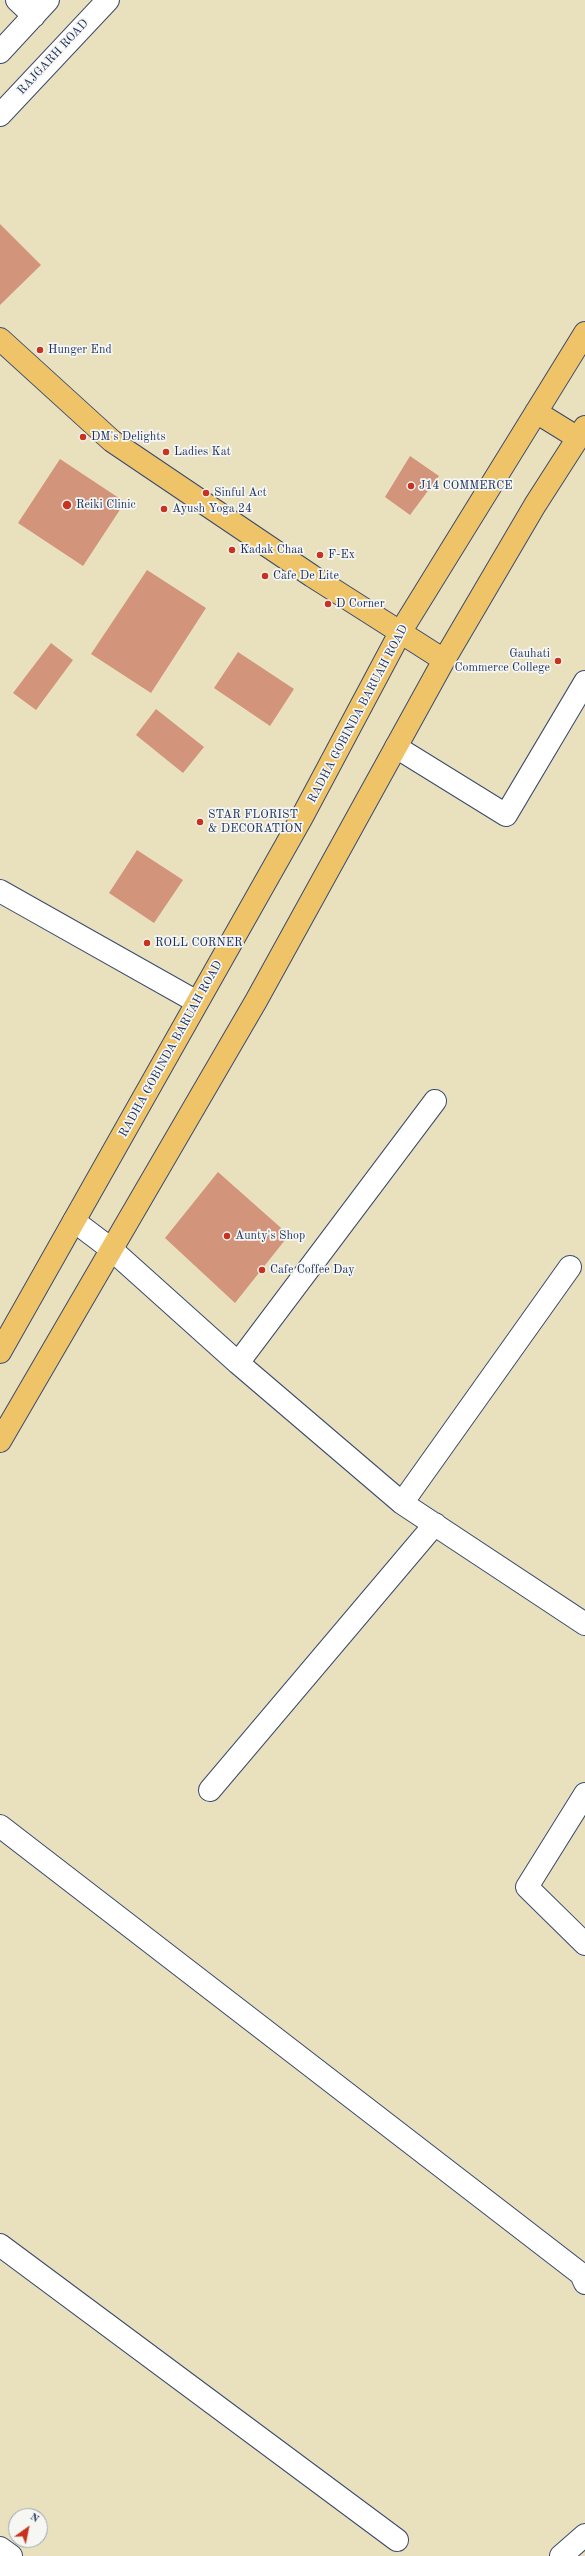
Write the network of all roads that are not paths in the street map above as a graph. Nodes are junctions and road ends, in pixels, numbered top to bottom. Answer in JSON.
{"nodes":[{"id":1,"x":17,"y":0,"type":"edge"},
{"id":2,"x":108,"y":0,"type":"edge"},
{"id":3,"x":41,"y":8,"type":"edge"},
{"id":4,"x":0,"y":52,"type":"edge"},
{"id":5,"x":0,"y":115,"type":"edge"},
{"id":6,"x":585,"y":334,"type":"edge"},
{"id":7,"x":0,"y":339,"type":"edge"},
{"id":8,"x":536,"y":412,"type":"junction"},
{"id":9,"x":582,"y":433,"type":"edge"},
{"id":10,"x":401,"y":631,"type":"junction"},
{"id":11,"x":444,"y":660,"type":"junction"},
{"id":12,"x":585,"y":682,"type":"edge"},
{"id":13,"x":396,"y":747,"type":"junction"},
{"id":14,"x":0,"y":891,"type":"edge"},
{"id":15,"x":197,"y":1002,"type":"junction"},
{"id":16,"x":435,"y":1101,"type":"dead end"},
{"id":17,"x":74,"y":1221,"type":"junction"},
{"id":18,"x":111,"y":1248,"type":"junction"},
{"id":19,"x":570,"y":1267,"type":"dead end"},
{"id":20,"x":0,"y":1352,"type":"edge"},
{"id":21,"x":238,"y":1363,"type":"junction"},
{"id":22,"x":0,"y":1441,"type":"edge"},
{"id":23,"x":402,"y":1503,"type":"junction"},
{"id":24,"x":435,"y":1524,"type":"junction"},
{"id":25,"x":585,"y":1624,"type":"edge"},
{"id":26,"x":210,"y":1790,"type":"dead end"},
{"id":27,"x":585,"y":1794,"type":"edge"},
{"id":28,"x":0,"y":1826,"type":"edge"},
{"id":29,"x":585,"y":1944,"type":"edge"},
{"id":30,"x":0,"y":2245,"type":"edge"},
{"id":31,"x":584,"y":2275,"type":"edge"},
{"id":32,"x":585,"y":2535,"type":"edge"},
{"id":33,"x":397,"y":2540,"type":"dead end"},
{"id":34,"x":0,"y":2548,"type":"edge"},
{"id":35,"x":11,"y":2556,"type":"edge"},
{"id":36,"x":561,"y":2556,"type":"edge"}],
"edges":[{"from":1,"to":3,"type":"street"},
{"from":2,"to":5,"type":"street","name":"RAJGARH ROAD"},
{"from":3,"to":4,"type":"street"},
{"from":6,"to":8,"type":"main road","name":"RADHA GOBINDA BARUAH ROAD"},
{"from":7,"to":10,"type":"main road"},
{"from":8,"to":9,"type":"main road"},
{"from":8,"to":10,"type":"main road","name":"RADHA GOBINDA BARUAH ROAD"},
{"from":9,"to":11,"type":"main road"},
{"from":10,"to":11,"type":"main road"},
{"from":10,"to":15,"type":"main road","name":"RADHA GOBINDA BARUAH ROAD"},
{"from":11,"to":13,"type":"main road"},
{"from":12,"to":13,"type":"street"},
{"from":13,"to":18,"type":"main road"},
{"from":14,"to":15,"type":"street"},
{"from":15,"to":17,"type":"main road","name":"RADHA GOBINDA BARUAH ROAD"},
{"from":16,"to":21,"type":"street"},
{"from":17,"to":18,"type":"street"},
{"from":17,"to":20,"type":"main road","name":"RADHA GOBINDA BARUAH ROAD"},
{"from":18,"to":21,"type":"street"},
{"from":18,"to":22,"type":"main road"},
{"from":19,"to":23,"type":"street"},
{"from":21,"to":23,"type":"street"},
{"from":23,"to":24,"type":"street"},
{"from":24,"to":25,"type":"street"},
{"from":24,"to":26,"type":"street"},
{"from":27,"to":29,"type":"street"},
{"from":28,"to":31,"type":"street"},
{"from":30,"to":33,"type":"street"},
{"from":32,"to":36,"type":"street"},
{"from":34,"to":35,"type":"street"}]}
